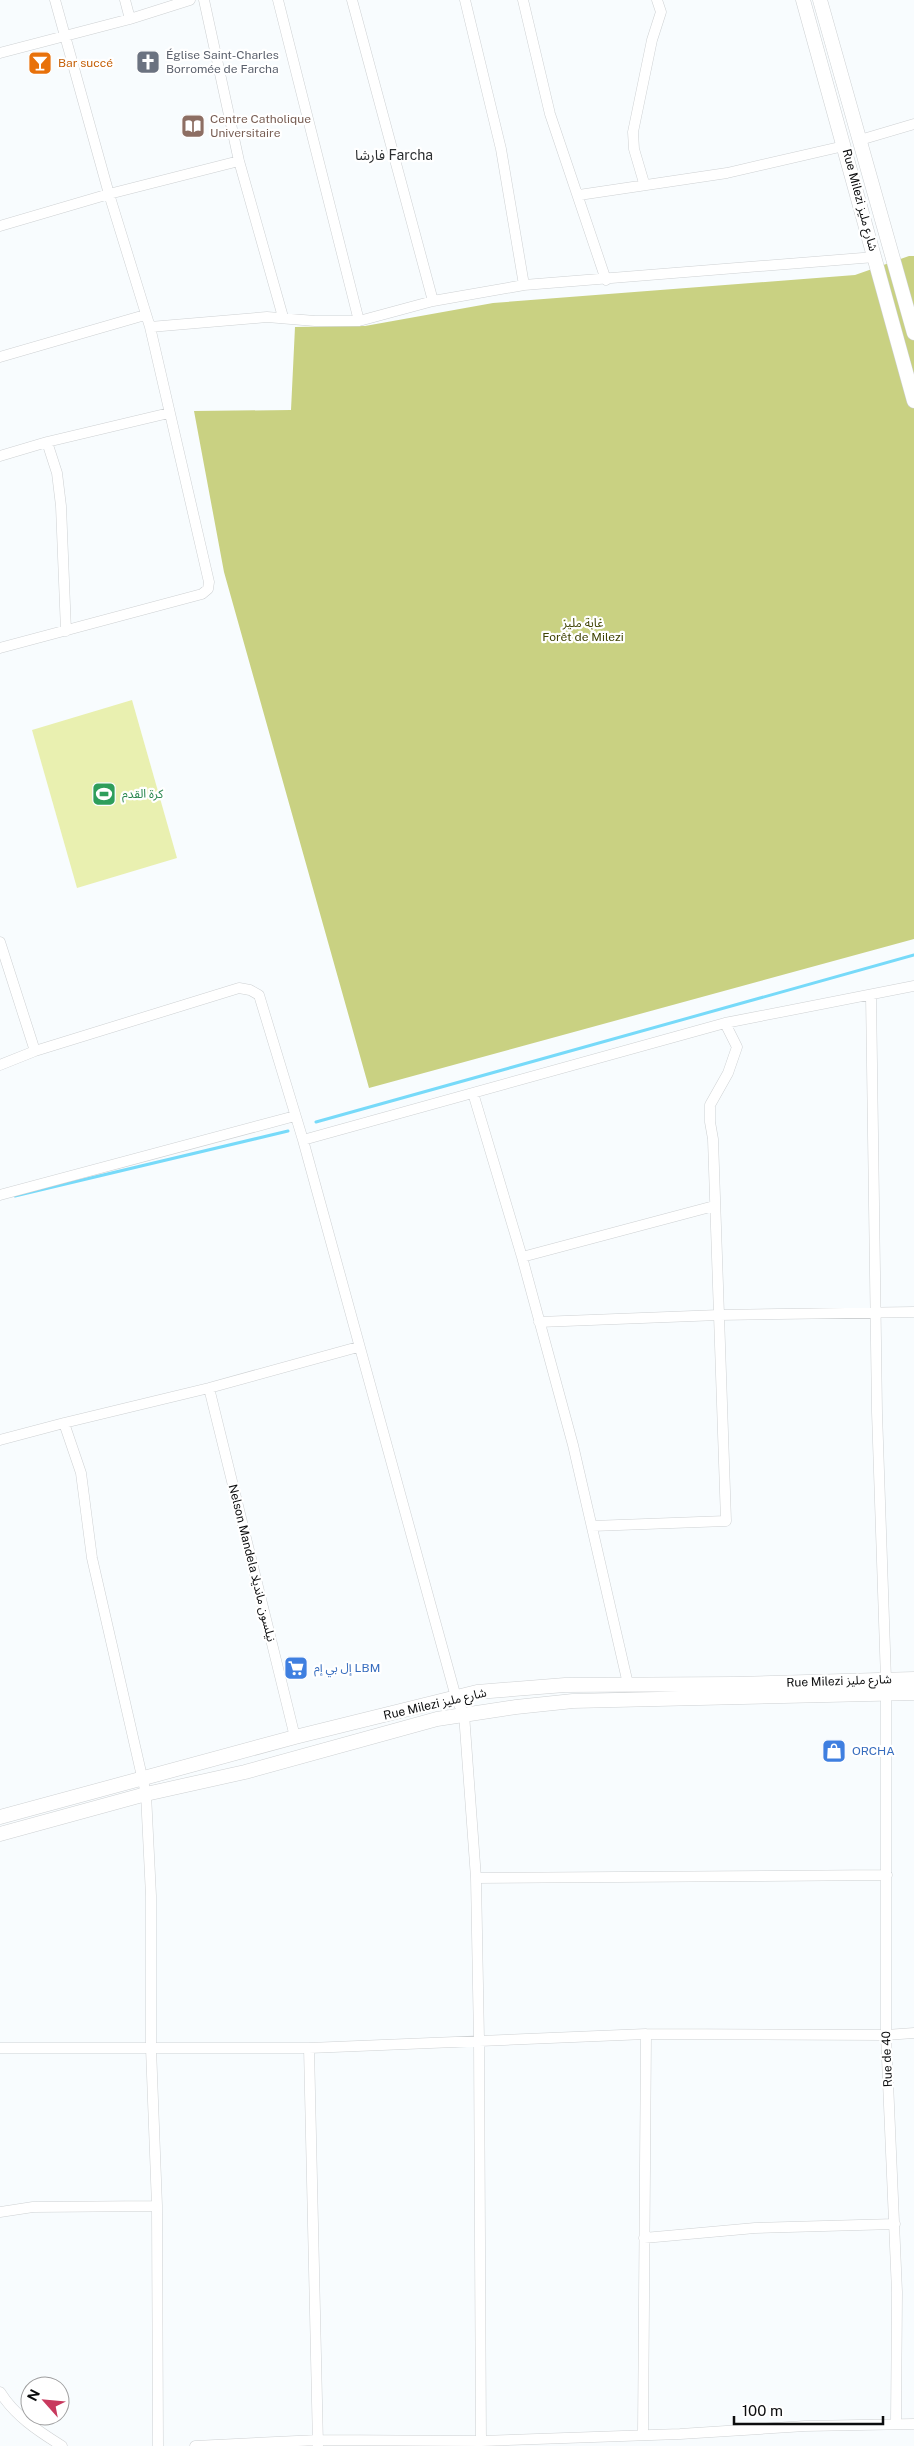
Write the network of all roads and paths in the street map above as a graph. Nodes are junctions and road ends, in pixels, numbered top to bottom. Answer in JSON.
{"nodes":[{"id":1,"x":55,"y":0,"type":"edge"},
{"id":2,"x":126,"y":0,"type":"edge"},
{"id":3,"x":190,"y":0,"type":"edge"},
{"id":4,"x":204,"y":0,"type":"edge"},
{"id":5,"x":278,"y":0,"type":"edge"},
{"id":6,"x":352,"y":0,"type":"edge"},
{"id":7,"x":465,"y":0,"type":"edge"},
{"id":8,"x":523,"y":0,"type":"edge"},
{"id":9,"x":657,"y":0,"type":"edge"},
{"id":10,"x":804,"y":0,"type":"edge"},
{"id":11,"x":820,"y":0,"type":"edge"},
{"id":12,"x":130,"y":19,"type":"junction"},
{"id":13,"x":64,"y":35,"type":"junction"},
{"id":14,"x":0,"y":54,"type":"edge"},
{"id":15,"x":914,"y":124,"type":"edge"},
{"id":16,"x":860,"y":140,"type":"junction"},
{"id":17,"x":844,"y":146,"type":"junction"},
{"id":18,"x":239,"y":161,"type":"junction"},
{"id":19,"x":644,"y":183,"type":"junction"},
{"id":20,"x":109,"y":194,"type":"junction"},
{"id":21,"x":578,"y":194,"type":"junction"},
{"id":22,"x":0,"y":226,"type":"edge"},
{"id":23,"x":875,"y":258,"type":"junction"},
{"id":24,"x":606,"y":280,"type":"junction"},
{"id":25,"x":524,"y":285,"type":"junction"},
{"id":26,"x":433,"y":301,"type":"junction"},
{"id":27,"x":145,"y":315,"type":"junction"},
{"id":28,"x":283,"y":317,"type":"junction"},
{"id":29,"x":360,"y":321,"type":"junction"},
{"id":30,"x":150,"y":327,"type":"junction"},
{"id":31,"x":914,"y":333,"type":"edge"},
{"id":32,"x":0,"y":357,"type":"edge"},
{"id":33,"x":914,"y":401,"type":"edge"},
{"id":34,"x":169,"y":412,"type":"junction"},
{"id":35,"x":47,"y":442,"type":"junction"},
{"id":36,"x":0,"y":456,"type":"edge"},
{"id":37,"x":66,"y":631,"type":"junction"},
{"id":38,"x":0,"y":648,"type":"edge"},
{"id":39,"x":0,"y":942,"type":"edge"},
{"id":40,"x":914,"y":986,"type":"edge"},
{"id":41,"x":871,"y":995,"type":"junction"},
{"id":42,"x":725,"y":1022,"type":"junction"},
{"id":43,"x":35,"y":1051,"type":"junction"},
{"id":44,"x":0,"y":1065,"type":"edge"},
{"id":45,"x":473,"y":1093,"type":"junction"},
{"id":46,"x":295,"y":1116,"type":"junction"},
{"id":47,"x":303,"y":1140,"type":"junction"},
{"id":48,"x":0,"y":1195,"type":"edge"},
{"id":49,"x":714,"y":1206,"type":"junction"},
{"id":50,"x":522,"y":1256,"type":"junction"},
{"id":51,"x":914,"y":1312,"type":"edge"},
{"id":52,"x":876,"y":1314,"type":"junction"},
{"id":53,"x":718,"y":1315,"type":"junction"},
{"id":54,"x":539,"y":1322,"type":"junction"},
{"id":55,"x":358,"y":1347,"type":"junction"},
{"id":56,"x":209,"y":1388,"type":"junction"},
{"id":57,"x":64,"y":1422,"type":"junction"},
{"id":58,"x":0,"y":1440,"type":"edge"},
{"id":59,"x":592,"y":1526,"type":"junction"},
{"id":60,"x":914,"y":1679,"type":"edge"},
{"id":61,"x":628,"y":1684,"type":"junction"},
{"id":62,"x":886,"y":1687,"type":"junction"},
{"id":63,"x":914,"y":1694,"type":"edge"},
{"id":64,"x":456,"y":1698,"type":"junction"},
{"id":65,"x":464,"y":1714,"type":"junction"},
{"id":66,"x":295,"y":1737,"type":"junction"},
{"id":67,"x":143,"y":1780,"type":"junction"},
{"id":68,"x":146,"y":1794,"type":"junction"},
{"id":69,"x":0,"y":1818,"type":"edge"},
{"id":70,"x":0,"y":1834,"type":"edge"},
{"id":71,"x":886,"y":1875,"type":"junction"},
{"id":72,"x":476,"y":1878,"type":"junction"},
{"id":73,"x":914,"y":2033,"type":"edge"},
{"id":74,"x":646,"y":2034,"type":"junction"},
{"id":75,"x":886,"y":2035,"type":"junction"},
{"id":76,"x":479,"y":2040,"type":"junction"},
{"id":77,"x":0,"y":2048,"type":"edge"},
{"id":78,"x":151,"y":2048,"type":"junction"},
{"id":79,"x":309,"y":2048,"type":"junction"},
{"id":80,"x":157,"y":2206,"type":"junction"},
{"id":81,"x":0,"y":2212,"type":"edge"},
{"id":82,"x":895,"y":2224,"type":"junction"},
{"id":83,"x":644,"y":2238,"type":"junction"},
{"id":84,"x":0,"y":2392,"type":"edge"},
{"id":85,"x":896,"y":2424,"type":"junction"},
{"id":86,"x":914,"y":2424,"type":"edge"},
{"id":87,"x":643,"y":2435,"type":"junction"},
{"id":88,"x":318,"y":2443,"type":"edge"},
{"id":89,"x":481,"y":2443,"type":"edge"},
{"id":90,"x":62,"y":2446,"type":"edge"},
{"id":91,"x":158,"y":2446,"type":"edge"},
{"id":92,"x":195,"y":2446,"type":"edge"}],
"edges":[{"from":1,"to":13,"type":"street"},
{"from":2,"to":12,"type":"street"},
{"from":3,"to":12,"type":"street"},
{"from":4,"to":18,"type":"street"},
{"from":5,"to":29,"type":"street"},
{"from":6,"to":26,"type":"street"},
{"from":7,"to":25,"type":"street"},
{"from":8,"to":21,"type":"street"},
{"from":9,"to":19,"type":"street"},
{"from":10,"to":17,"type":"street","name":"Rue Milezi شارع مليز"},
{"from":11,"to":16,"type":"street","name":"Rue Milezi شارع مليز"},
{"from":12,"to":13,"type":"street"},
{"from":13,"to":14,"type":"street"},
{"from":13,"to":20,"type":"street"},
{"from":15,"to":16,"type":"street"},
{"from":16,"to":31,"type":"street","name":"Rue Milezi شارع مليز"},
{"from":17,"to":19,"type":"street"},
{"from":17,"to":23,"type":"street","name":"Rue Milezi شارع مليز"},
{"from":18,"to":20,"type":"street"},
{"from":18,"to":28,"type":"street"},
{"from":19,"to":21,"type":"street"},
{"from":20,"to":22,"type":"street"},
{"from":20,"to":27,"type":"street"},
{"from":21,"to":24,"type":"street"},
{"from":23,"to":24,"type":"street"},
{"from":23,"to":33,"type":"street","name":"Rue Milezi شارع مليز"},
{"from":24,"to":25,"type":"street"},
{"from":25,"to":26,"type":"street"},
{"from":26,"to":29,"type":"street"},
{"from":27,"to":30,"type":"street"},
{"from":27,"to":32,"type":"street"},
{"from":28,"to":29,"type":"street"},
{"from":28,"to":30,"type":"street"},
{"from":30,"to":34,"type":"street"},
{"from":34,"to":35,"type":"street"},
{"from":34,"to":37,"type":"street"},
{"from":35,"to":36,"type":"street"},
{"from":35,"to":37,"type":"street"},
{"from":37,"to":38,"type":"street"},
{"from":39,"to":43,"type":"street"},
{"from":40,"to":41,"type":"street"},
{"from":41,"to":42,"type":"street"},
{"from":41,"to":52,"type":"street","name":"Rue de 40"},
{"from":42,"to":45,"type":"street"},
{"from":42,"to":49,"type":"street"},
{"from":43,"to":44,"type":"street"},
{"from":43,"to":46,"type":"street"},
{"from":45,"to":47,"type":"street"},
{"from":45,"to":50,"type":"street"},
{"from":46,"to":47,"type":"street"},
{"from":46,"to":48,"type":"street"},
{"from":47,"to":55,"type":"street"},
{"from":49,"to":50,"type":"street"},
{"from":49,"to":53,"type":"street"},
{"from":50,"to":54,"type":"street"},
{"from":51,"to":52,"type":"street"},
{"from":52,"to":53,"type":"street"},
{"from":52,"to":62,"type":"street","name":"Rue de 40"},
{"from":53,"to":54,"type":"street"},
{"from":53,"to":59,"type":"street"},
{"from":54,"to":59,"type":"street"},
{"from":55,"to":56,"type":"street"},
{"from":55,"to":64,"type":"street"},
{"from":56,"to":57,"type":"street"},
{"from":56,"to":66,"type":"street","name":"Nelson Mandela نيلسون مانديلا"},
{"from":57,"to":58,"type":"street"},
{"from":57,"to":67,"type":"street"},
{"from":59,"to":61,"type":"street"},
{"from":60,"to":62,"type":"street","name":"Rue Milezi شارع مليز"},
{"from":61,"to":62,"type":"street","name":"Rue Milezi شارع مليز"},
{"from":61,"to":64,"type":"street","name":"Rue Milezi شارع مليز"},
{"from":62,"to":63,"type":"street","name":"Rue Milezi شارع مليز"},
{"from":62,"to":65,"type":"street","name":"Rue Milezi شارع مليز"},
{"from":62,"to":71,"type":"street","name":"Rue de 40"},
{"from":64,"to":65,"type":"street"},
{"from":64,"to":66,"type":"street","name":"Rue Milezi شارع مليز"},
{"from":65,"to":68,"type":"street","name":"Rue Milezi شارع مليز"},
{"from":65,"to":72,"type":"street"},
{"from":66,"to":67,"type":"street","name":"Rue Milezi شارع مليز"},
{"from":67,"to":68,"type":"street"},
{"from":67,"to":69,"type":"street","name":"Rue Milezi شارع مليز"},
{"from":68,"to":70,"type":"street","name":"Rue Milezi شارع مليز"},
{"from":68,"to":78,"type":"street"},
{"from":71,"to":72,"type":"street"},
{"from":71,"to":75,"type":"street","name":"Rue de 40"},
{"from":72,"to":76,"type":"street"},
{"from":73,"to":75,"type":"street"},
{"from":74,"to":75,"type":"street"},
{"from":74,"to":76,"type":"street"},
{"from":74,"to":83,"type":"street"},
{"from":75,"to":82,"type":"street","name":"Rue de 40"},
{"from":76,"to":79,"type":"street"},
{"from":76,"to":89,"type":"street"},
{"from":77,"to":78,"type":"street"},
{"from":78,"to":79,"type":"street"},
{"from":78,"to":80,"type":"street"},
{"from":79,"to":88,"type":"street"},
{"from":80,"to":81,"type":"street"},
{"from":80,"to":91,"type":"street"},
{"from":82,"to":83,"type":"street"},
{"from":82,"to":85,"type":"street","name":"Rue de 40"},
{"from":83,"to":87,"type":"street"},
{"from":84,"to":90,"type":"street"},
{"from":85,"to":86,"type":"street"},
{"from":85,"to":87,"type":"street"},
{"from":87,"to":89,"type":"street"},
{"from":88,"to":89,"type":"street"},
{"from":88,"to":92,"type":"street"}]}
